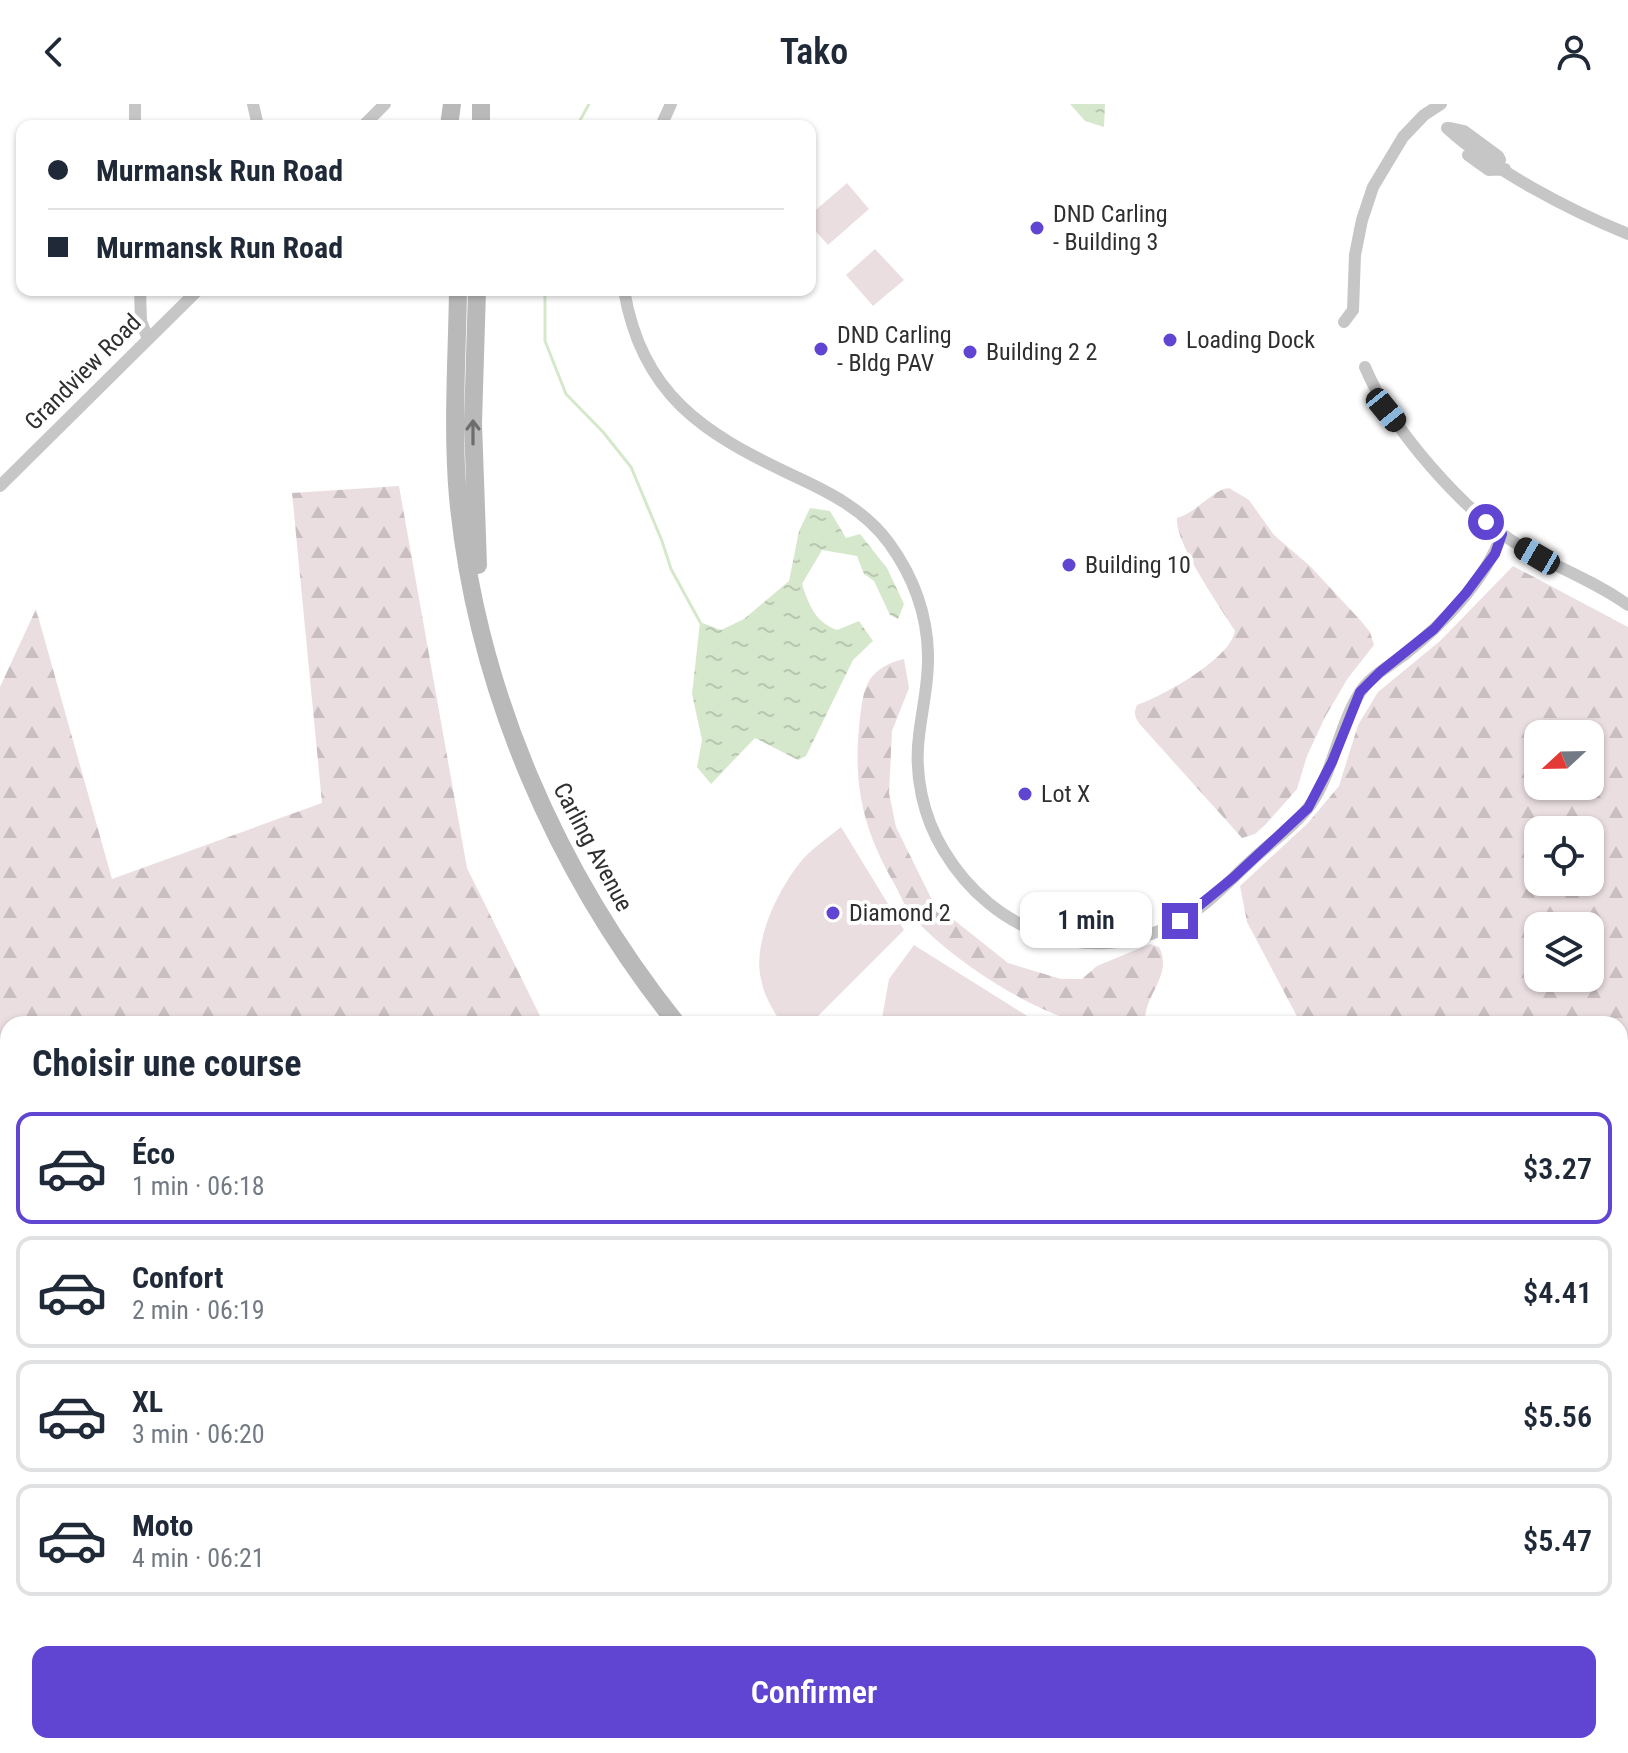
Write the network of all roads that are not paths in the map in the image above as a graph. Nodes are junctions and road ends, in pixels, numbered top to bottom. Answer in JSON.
{"nodes":[{"id":1,"x":385,"y":104,"type":"edge"},
{"id":2,"x":1435,"y":105,"type":"edge"},
{"id":3,"x":369,"y":120,"type":"edge"},
{"id":4,"x":1628,"y":234,"type":"edge"},
{"id":5,"x":140,"y":296,"type":"edge"},
{"id":6,"x":192,"y":296,"type":"edge"},
{"id":7,"x":458,"y":296,"type":"edge"},
{"id":8,"x":477,"y":296,"type":"edge"},
{"id":9,"x":625,"y":296,"type":"edge"},
{"id":10,"x":1344,"y":322,"type":"dead end"},
{"id":11,"x":148,"y":339,"type":"junction"},
{"id":12,"x":1365,"y":367,"type":"dead end"},
{"id":13,"x":0,"y":486,"type":"edge"},
{"id":14,"x":1502,"y":534,"type":"junction"},
{"id":15,"x":1628,"y":605,"type":"edge"},
{"id":16,"x":495,"y":678,"type":"junction"},
{"id":17,"x":671,"y":1016,"type":"edge"}],
"edges":[{"from":1,"to":3,"type":"street"},
{"from":2,"to":4,"type":"street"},
{"from":2,"to":10,"type":"street"},
{"from":5,"to":11,"type":"street"},
{"from":6,"to":11,"type":"street","name":"Grandview Road"},
{"from":7,"to":16,"type":"main road","name":"Carling Avenue"},
{"from":16,"to":8,"type":"main road","name":"Carling Avenue","one_way":true},
{"from":9,"to":14,"type":"street"},
{"from":11,"to":13,"type":"street","name":"Grandview Road"},
{"from":12,"to":14,"type":"street"},
{"from":14,"to":15,"type":"street"},
{"from":16,"to":17,"type":"main road","name":"Carling Avenue"}]}
